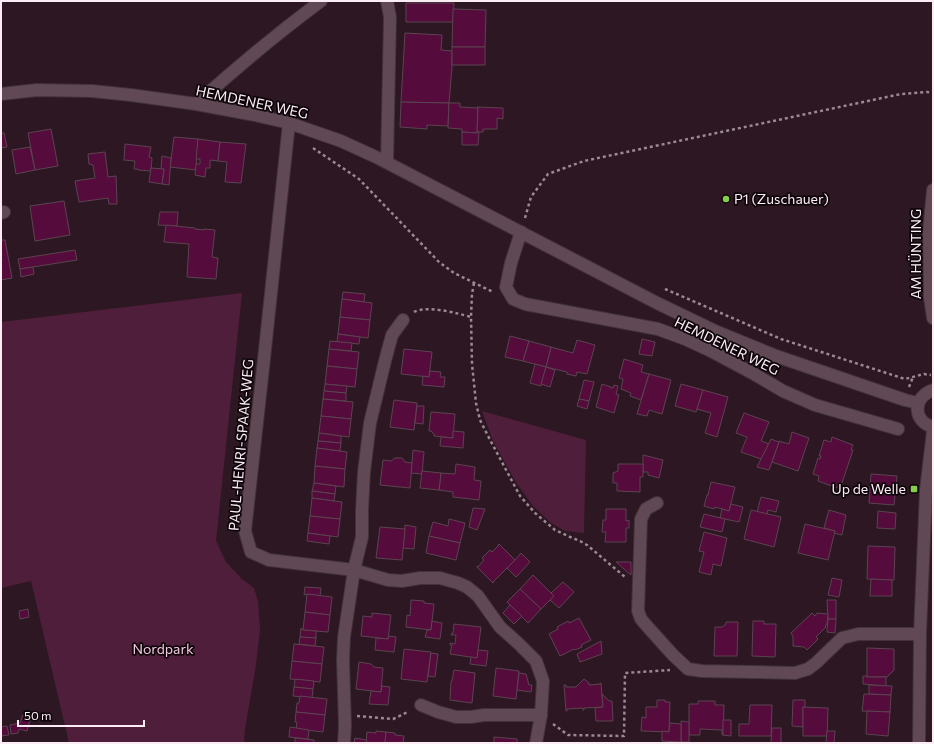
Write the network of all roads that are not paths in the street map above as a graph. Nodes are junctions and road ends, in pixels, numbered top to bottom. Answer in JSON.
{"nodes":[{"id":1,"x":321,"y":1,"type":"edge"},
{"id":2,"x":387,"y":1,"type":"edge"},
{"id":3,"x":1,"y":94,"type":"edge"},
{"id":4,"x":196,"y":104,"type":"junction"},
{"id":5,"x":289,"y":123,"type":"junction"},
{"id":6,"x":387,"y":162,"type":"junction"},
{"id":7,"x":933,"y":190,"type":"edge"},
{"id":8,"x":521,"y":232,"type":"junction"},
{"id":9,"x":933,"y":318,"type":"edge"},
{"id":10,"x":402,"y":320,"type":"road end"},
{"id":11,"x":933,"y":390,"type":"edge"},
{"id":12,"x":918,"y":403,"type":"junction"},
{"id":13,"x":933,"y":427,"type":"edge"},
{"id":14,"x":898,"y":429,"type":"dead end"},
{"id":15,"x":933,"y":431,"type":"edge"},
{"id":16,"x":657,"y":503,"type":"dead end"},
{"id":17,"x":354,"y":570,"type":"junction"},
{"id":18,"x":920,"y":634,"type":"junction"},
{"id":19,"x":421,"y":706,"type":"road end"},
{"id":20,"x":541,"y":715,"type":"junction"},
{"id":21,"x":344,"y":743,"type":"edge"},
{"id":22,"x":536,"y":743,"type":"edge"},
{"id":23,"x":919,"y":743,"type":"edge"}],
"edges":[{"from":1,"to":4,"type":"street"},
{"from":2,"to":6,"type":"street"},
{"from":3,"to":4,"type":"street","name":"HEMDENER WEG"},
{"from":4,"to":5,"type":"street","name":"HEMDENER WEG"},
{"from":5,"to":6,"type":"street","name":"HEMDENER WEG"},
{"from":5,"to":17,"type":"street","name":"PAUL-HENRI-SPAAK-WEG"},
{"from":6,"to":8,"type":"street","name":"HEMDENER WEG"},
{"from":7,"to":9,"type":"street","name":"AM HÜNTING"},
{"from":8,"to":12,"type":"street","name":"HEMDENER WEG"},
{"from":8,"to":14,"type":"street","name":"HEMDENER WEG"},
{"from":10,"to":17,"type":"street"},
{"from":11,"to":12,"type":"street"},
{"from":12,"to":13,"type":"street"},
{"from":15,"to":18,"type":"street"},
{"from":16,"to":18,"type":"street"},
{"from":17,"to":20,"type":"street"},
{"from":17,"to":21,"type":"street"},
{"from":18,"to":23,"type":"street"},
{"from":19,"to":20,"type":"street"},
{"from":20,"to":22,"type":"street"}]}
